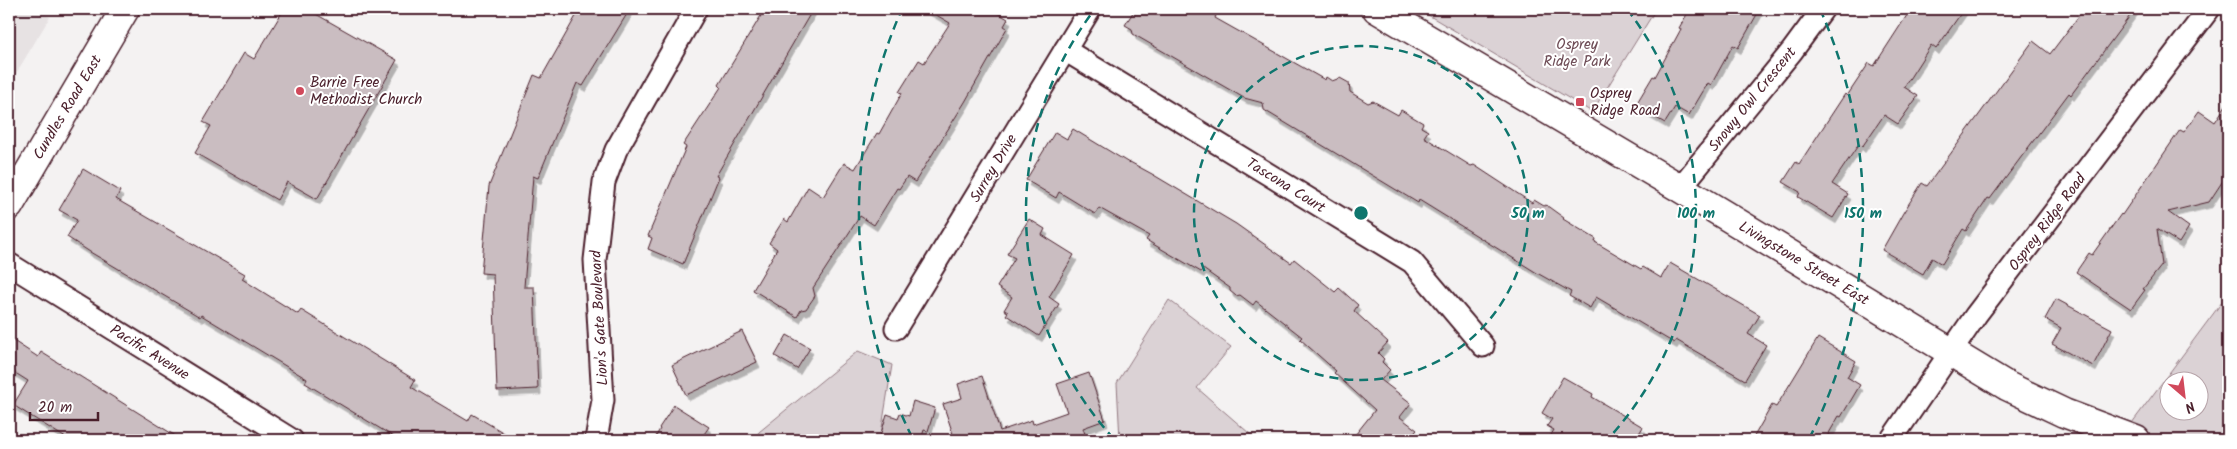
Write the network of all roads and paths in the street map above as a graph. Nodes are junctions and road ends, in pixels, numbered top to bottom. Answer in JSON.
{"nodes":[{"id":1,"x":125,"y":9,"type":"edge"},
{"id":2,"x":696,"y":9,"type":"edge"},
{"id":3,"x":1090,"y":9,"type":"edge"},
{"id":4,"x":1377,"y":9,"type":"edge"},
{"id":5,"x":1823,"y":9,"type":"edge"},
{"id":6,"x":2209,"y":9,"type":"edge"},
{"id":7,"x":1065,"y":50,"type":"junction"},
{"id":8,"x":1680,"y":188,"type":"junction"},
{"id":9,"x":9,"y":206,"type":"edge"},
{"id":10,"x":9,"y":264,"type":"edge"},
{"id":11,"x":896,"y":328,"type":"dead end"},
{"id":12,"x":1484,"y":346,"type":"dead end"},
{"id":13,"x":1949,"y":352,"type":"junction"},
{"id":14,"x":282,"y":438,"type":"edge"},
{"id":15,"x":596,"y":440,"type":"edge"},
{"id":16,"x":1891,"y":440,"type":"edge"},
{"id":17,"x":2136,"y":440,"type":"edge"}],
"edges":[{"from":1,"to":9,"type":"street","name":"Cundles Road East"},
{"from":2,"to":15,"type":"street","name":"Lion's Gate Boulevard"},
{"from":3,"to":7,"type":"street","name":"Surrey Drive"},
{"from":4,"to":8,"type":"street","name":"Livingstone Street East"},
{"from":5,"to":8,"type":"street","name":"Snowy Owl Crescent"},
{"from":6,"to":13,"type":"street","name":"Osprey Ridge Road"},
{"from":7,"to":11,"type":"street","name":"Surrey Drive"},
{"from":7,"to":12,"type":"street","name":"Tascona Court"},
{"from":8,"to":13,"type":"street","name":"Livingstone Street East"},
{"from":10,"to":14,"type":"street","name":"Pacific Avenue"},
{"from":13,"to":16,"type":"street","name":"Osprey Ridge Road"},
{"from":13,"to":17,"type":"street","name":"Livingstone Street East"}]}
